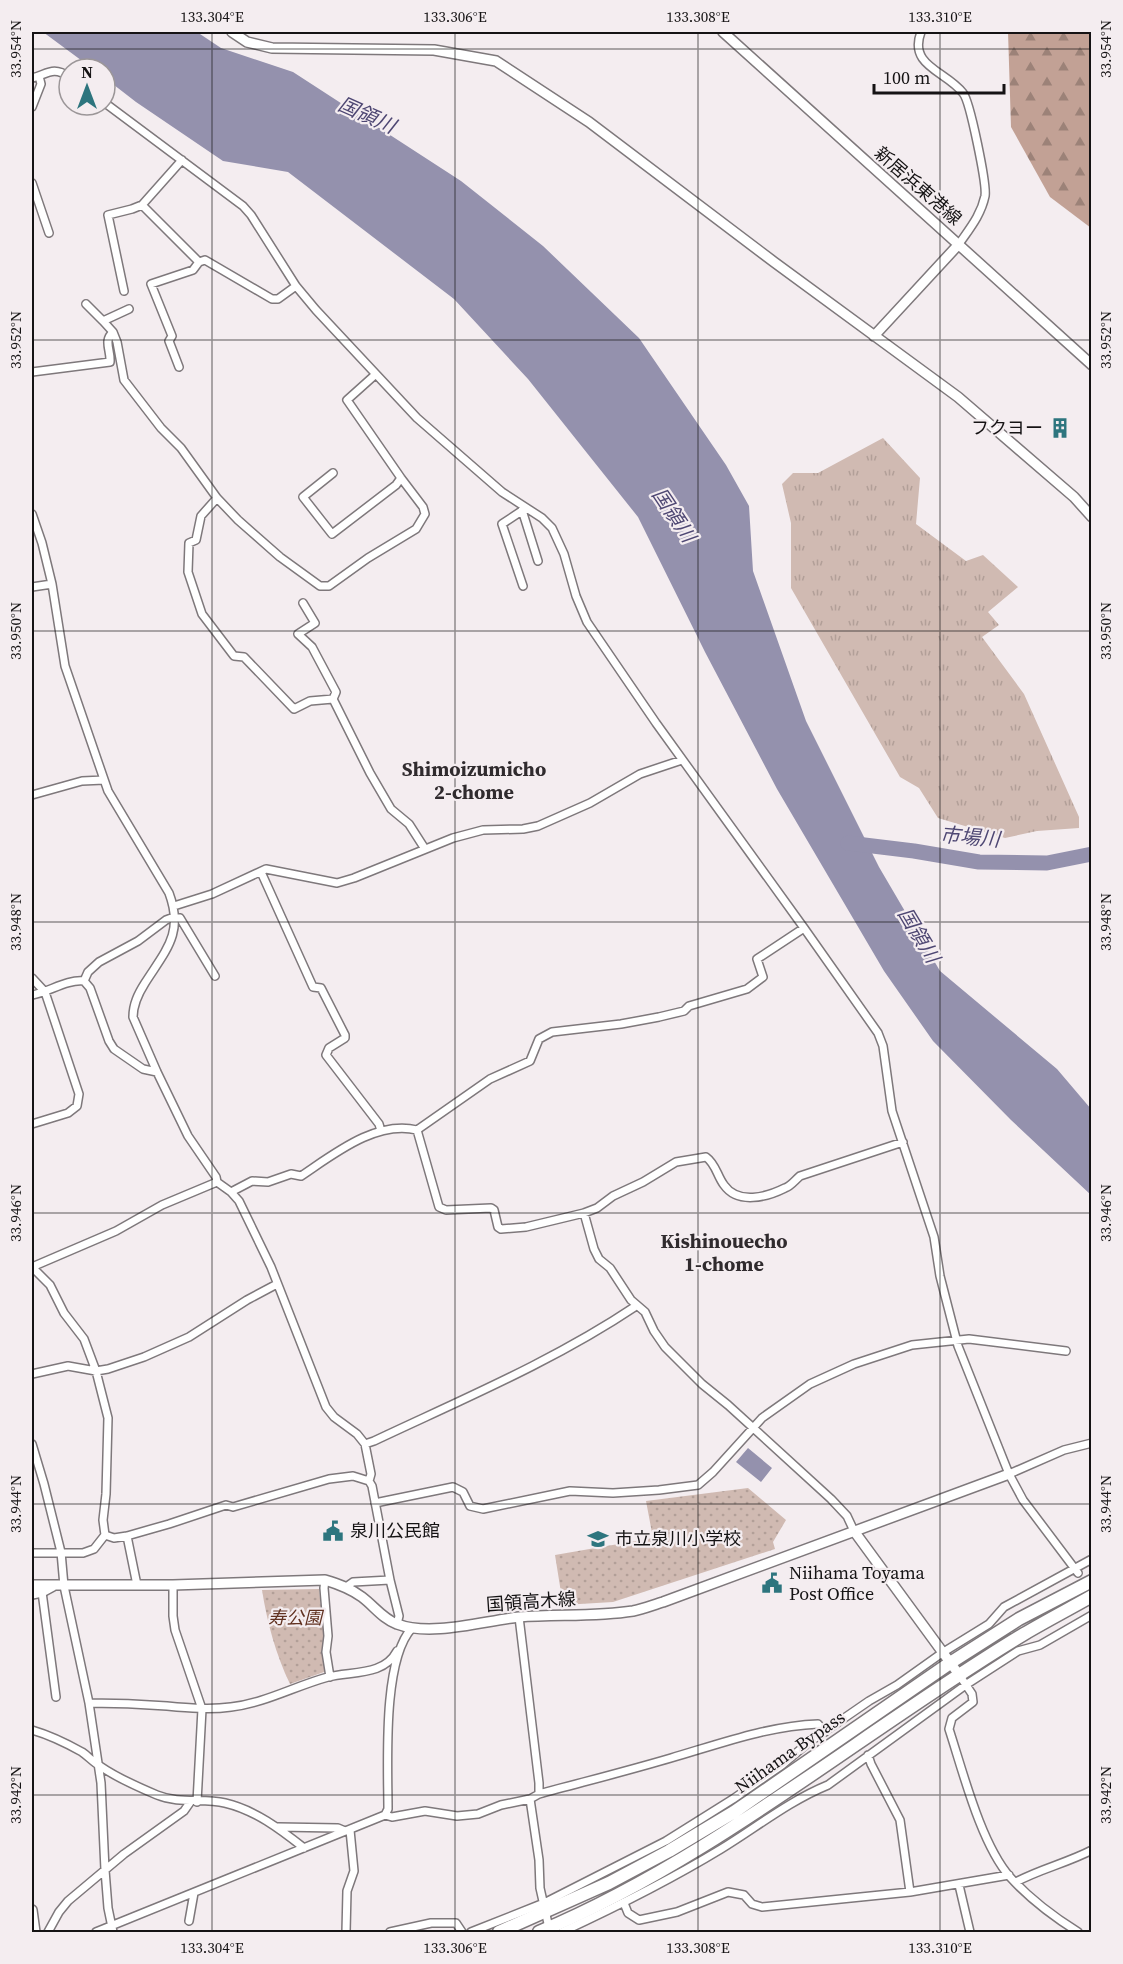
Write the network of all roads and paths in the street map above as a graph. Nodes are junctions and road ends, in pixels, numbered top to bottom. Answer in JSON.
{"nodes":[{"id":1,"x":232,"y":32,"type":"edge"},
{"id":2,"x":723,"y":32,"type":"edge"},
{"id":3,"x":921,"y":32,"type":"edge"},
{"id":4,"x":57,"y":72,"type":"edge"},
{"id":5,"x":35,"y":77,"type":"edge"},
{"id":6,"x":32,"y":107,"type":"edge"},
{"id":7,"x":117,"y":113,"type":"edge"},
{"id":8,"x":182,"y":160,"type":"junction"},
{"id":9,"x":32,"y":183,"type":"edge"},
{"id":10,"x":142,"y":205,"type":"junction"},
{"id":11,"x":49,"y":233,"type":"dead end"},
{"id":12,"x":959,"y":244,"type":"junction"},
{"id":13,"x":199,"y":262,"type":"junction"},
{"id":14,"x":296,"y":286,"type":"junction"},
{"id":15,"x":124,"y":291,"type":"dead end"},
{"id":16,"x":86,"y":304,"type":"dead end"},
{"id":17,"x":129,"y":309,"type":"dead end"},
{"id":18,"x":103,"y":321,"type":"junction"},
{"id":19,"x":113,"y":332,"type":"junction"},
{"id":20,"x":874,"y":336,"type":"junction"},
{"id":21,"x":1092,"y":365,"type":"edge"},
{"id":22,"x":179,"y":367,"type":"dead end"},
{"id":23,"x":32,"y":372,"type":"edge"},
{"id":24,"x":376,"y":374,"type":"junction"},
{"id":25,"x":333,"y":473,"type":"dead end"},
{"id":26,"x":401,"y":478,"type":"junction"},
{"id":27,"x":217,"y":498,"type":"junction"},
{"id":28,"x":524,"y":509,"type":"junction"},
{"id":29,"x":32,"y":514,"type":"edge"},
{"id":30,"x":1092,"y":517,"type":"edge"},
{"id":31,"x":538,"y":561,"type":"dead end"},
{"id":32,"x":52,"y":584,"type":"junction"},
{"id":33,"x":523,"y":586,"type":"dead end"},
{"id":34,"x":32,"y":587,"type":"edge"},
{"id":35,"x":303,"y":603,"type":"dead end"},
{"id":36,"x":333,"y":699,"type":"junction"},
{"id":37,"x":682,"y":760,"type":"junction"},
{"id":38,"x":104,"y":780,"type":"junction"},
{"id":39,"x":32,"y":795,"type":"edge"},
{"id":40,"x":425,"y":849,"type":"junction"},
{"id":41,"x":261,"y":872,"type":"junction"},
{"id":42,"x":174,"y":906,"type":"junction"},
{"id":43,"x":174,"y":917,"type":"junction"},
{"id":44,"x":804,"y":928,"type":"junction"},
{"id":45,"x":215,"y":976,"type":"dead end"},
{"id":46,"x":32,"y":978,"type":"edge"},
{"id":47,"x":84,"y":981,"type":"junction"},
{"id":48,"x":45,"y":992,"type":"junction"},
{"id":49,"x":32,"y":995,"type":"edge"},
{"id":50,"x":157,"y":1072,"type":"junction"},
{"id":51,"x":32,"y":1124,"type":"edge"},
{"id":52,"x":417,"y":1130,"type":"junction"},
{"id":53,"x":381,"y":1131,"type":"junction"},
{"id":54,"x":903,"y":1142,"type":"junction"},
{"id":55,"x":217,"y":1182,"type":"junction"},
{"id":56,"x":231,"y":1192,"type":"junction"},
{"id":57,"x":584,"y":1213,"type":"junction"},
{"id":58,"x":32,"y":1267,"type":"edge"},
{"id":59,"x":277,"y":1284,"type":"junction"},
{"id":60,"x":636,"y":1306,"type":"junction"},
{"id":61,"x":956,"y":1340,"type":"junction"},
{"id":62,"x":1066,"y":1351,"type":"dead end"},
{"id":63,"x":96,"y":1371,"type":"junction"},
{"id":64,"x":32,"y":1374,"type":"edge"},
{"id":65,"x":752,"y":1428,"type":"junction"},
{"id":66,"x":1092,"y":1443,"type":"edge"},
{"id":67,"x":32,"y":1444,"type":"edge"},
{"id":68,"x":365,"y":1444,"type":"junction"},
{"id":69,"x":1009,"y":1474,"type":"junction"},
{"id":70,"x":369,"y":1480,"type":"junction"},
{"id":71,"x":375,"y":1503,"type":"junction"},
{"id":72,"x":854,"y":1531,"type":"junction"},
{"id":73,"x":105,"y":1535,"type":"junction"},
{"id":74,"x":127,"y":1536,"type":"junction"},
{"id":75,"x":61,"y":1552,"type":"junction"},
{"id":76,"x":32,"y":1553,"type":"edge"},
{"id":77,"x":1092,"y":1559,"type":"edge"},
{"id":78,"x":1076,"y":1570,"type":"junction"},
{"id":79,"x":325,"y":1580,"type":"junction"},
{"id":80,"x":390,"y":1580,"type":"junction"},
{"id":81,"x":1092,"y":1581,"type":"edge"},
{"id":82,"x":32,"y":1585,"type":"edge"},
{"id":83,"x":137,"y":1585,"type":"junction"},
{"id":84,"x":173,"y":1585,"type":"junction"},
{"id":85,"x":58,"y":1586,"type":"junction"},
{"id":86,"x":346,"y":1587,"type":"junction"},
{"id":87,"x":42,"y":1592,"type":"junction"},
{"id":88,"x":32,"y":1594,"type":"edge"},
{"id":89,"x":1092,"y":1596,"type":"edge"},
{"id":90,"x":1092,"y":1616,"type":"edge"},
{"id":91,"x":519,"y":1617,"type":"junction"},
{"id":92,"x":397,"y":1624,"type":"junction"},
{"id":93,"x":412,"y":1629,"type":"junction"},
{"id":94,"x":400,"y":1645,"type":"junction"},
{"id":95,"x":946,"y":1658,"type":"junction"},
{"id":96,"x":330,"y":1677,"type":"junction"},
{"id":97,"x":963,"y":1680,"type":"junction"},
{"id":98,"x":56,"y":1697,"type":"dead end"},
{"id":99,"x":89,"y":1703,"type":"junction"},
{"id":100,"x":202,"y":1709,"type":"junction"},
{"id":101,"x":32,"y":1730,"type":"edge"},
{"id":102,"x":825,"y":1732,"type":"junction"},
{"id":103,"x":868,"y":1755,"type":"junction"},
{"id":104,"x":98,"y":1766,"type":"junction"},
{"id":105,"x":539,"y":1794,"type":"junction"},
{"id":106,"x":530,"y":1799,"type":"junction"},
{"id":107,"x":194,"y":1801,"type":"junction"},
{"id":108,"x":385,"y":1815,"type":"junction"},
{"id":109,"x":278,"y":1827,"type":"junction"},
{"id":110,"x":348,"y":1830,"type":"junction"},
{"id":111,"x":304,"y":1848,"type":"junction"},
{"id":112,"x":1092,"y":1850,"type":"edge"},
{"id":113,"x":105,"y":1870,"type":"junction"},
{"id":114,"x":1009,"y":1875,"type":"junction"},
{"id":115,"x":1016,"y":1882,"type":"junction"},
{"id":116,"x":958,"y":1885,"type":"junction"},
{"id":117,"x":910,"y":1892,"type":"junction"},
{"id":118,"x":194,"y":1893,"type":"junction"},
{"id":119,"x":624,"y":1903,"type":"junction"},
{"id":120,"x":545,"y":1908,"type":"junction"},
{"id":121,"x":32,"y":1910,"type":"edge"},
{"id":122,"x":189,"y":1921,"type":"dead end"},
{"id":123,"x":113,"y":1929,"type":"edge"},
{"id":124,"x":546,"y":1931,"type":"edge"},
{"id":125,"x":35,"y":1932,"type":"edge"},
{"id":126,"x":48,"y":1932,"type":"edge"},
{"id":127,"x":96,"y":1932,"type":"edge"},
{"id":128,"x":346,"y":1932,"type":"edge"},
{"id":129,"x":390,"y":1932,"type":"edge"},
{"id":130,"x":462,"y":1932,"type":"edge"},
{"id":131,"x":471,"y":1932,"type":"edge"},
{"id":132,"x":499,"y":1932,"type":"edge"},
{"id":133,"x":562,"y":1932,"type":"edge"},
{"id":134,"x":970,"y":1932,"type":"edge"},
{"id":135,"x":1078,"y":1932,"type":"edge"}],
"edges":[{"from":1,"to":20,"type":"main road"},
{"from":2,"to":12,"type":"main road","name":"新居浜東港線"},
{"from":3,"to":12,"type":"street"},
{"from":4,"to":5,"type":"street"},
{"from":5,"to":6,"type":"street"},
{"from":7,"to":8,"type":"street"},
{"from":8,"to":10,"type":"street"},
{"from":8,"to":14,"type":"street"},
{"from":9,"to":11,"type":"street"},
{"from":10,"to":13,"type":"street"},
{"from":10,"to":15,"type":"street"},
{"from":12,"to":20,"type":"main road"},
{"from":12,"to":21,"type":"main road","name":"新居浜東港線"},
{"from":13,"to":14,"type":"street"},
{"from":13,"to":22,"type":"street"},
{"from":14,"to":24,"type":"street"},
{"from":16,"to":18,"type":"street"},
{"from":17,"to":18,"type":"street"},
{"from":18,"to":19,"type":"street"},
{"from":19,"to":23,"type":"street"},
{"from":19,"to":27,"type":"street"},
{"from":20,"to":30,"type":"main road"},
{"from":24,"to":26,"type":"street"},
{"from":24,"to":28,"type":"street"},
{"from":25,"to":26,"type":"street"},
{"from":26,"to":27,"type":"street"},
{"from":27,"to":36,"type":"street"},
{"from":28,"to":31,"type":"street"},
{"from":28,"to":33,"type":"street"},
{"from":28,"to":37,"type":"street"},
{"from":29,"to":32,"type":"street"},
{"from":32,"to":34,"type":"street"},
{"from":32,"to":38,"type":"street"},
{"from":35,"to":36,"type":"street"},
{"from":36,"to":40,"type":"street"},
{"from":37,"to":40,"type":"street"},
{"from":37,"to":44,"type":"street"},
{"from":38,"to":39,"type":"street"},
{"from":38,"to":42,"type":"street"},
{"from":40,"to":41,"type":"street"},
{"from":41,"to":42,"type":"street"},
{"from":41,"to":53,"type":"street"},
{"from":42,"to":43,"type":"street"},
{"from":43,"to":45,"type":"street"},
{"from":43,"to":47,"type":"street"},
{"from":43,"to":50,"type":"street"},
{"from":44,"to":52,"type":"street"},
{"from":44,"to":54,"type":"street"},
{"from":46,"to":48,"type":"street"},
{"from":47,"to":48,"type":"street"},
{"from":47,"to":50,"type":"street"},
{"from":48,"to":49,"type":"street"},
{"from":48,"to":51,"type":"street"},
{"from":50,"to":55,"type":"street"},
{"from":52,"to":53,"type":"street"},
{"from":52,"to":57,"type":"street"},
{"from":53,"to":56,"type":"street"},
{"from":54,"to":57,"type":"street"},
{"from":54,"to":61,"type":"street"},
{"from":55,"to":56,"type":"street"},
{"from":55,"to":58,"type":"street"},
{"from":56,"to":59,"type":"street"},
{"from":57,"to":60,"type":"street"},
{"from":58,"to":63,"type":"street"},
{"from":59,"to":63,"type":"street"},
{"from":59,"to":68,"type":"street"},
{"from":60,"to":65,"type":"street"},
{"from":60,"to":68,"type":"street"},
{"from":61,"to":62,"type":"street"},
{"from":61,"to":65,"type":"street"},
{"from":61,"to":69,"type":"street"},
{"from":63,"to":64,"type":"street"},
{"from":63,"to":73,"type":"street"},
{"from":65,"to":71,"type":"street"},
{"from":65,"to":72,"type":"street"},
{"from":66,"to":69,"type":"street"},
{"from":67,"to":75,"type":"street"},
{"from":68,"to":70,"type":"street"},
{"from":69,"to":72,"type":"main road","name":"国領高木線"},
{"from":69,"to":78,"type":"street"},
{"from":70,"to":71,"type":"street"},
{"from":70,"to":74,"type":"street"},
{"from":71,"to":80,"type":"street"},
{"from":72,"to":91,"type":"main road","name":"国領高木線"},
{"from":72,"to":95,"type":"main road"},
{"from":73,"to":74,"type":"street"},
{"from":73,"to":75,"type":"street"},
{"from":74,"to":83,"type":"street"},
{"from":75,"to":76,"type":"street"},
{"from":75,"to":85,"type":"street"},
{"from":77,"to":78,"type":"street"},
{"from":78,"to":95,"type":"street"},
{"from":79,"to":84,"type":"main road","name":"国領高木線"},
{"from":79,"to":86,"type":"main road","name":"国領高木線"},
{"from":79,"to":96,"type":"street"},
{"from":80,"to":86,"type":"street"},
{"from":80,"to":92,"type":"street"},
{"from":81,"to":95,"type":"highway","name":"Niihama Bypass"},
{"from":82,"to":85,"type":"main road","name":"国領高木線"},
{"from":83,"to":84,"type":"main road","name":"国領高木線"},
{"from":83,"to":85,"type":"main road","name":"国領高木線"},
{"from":84,"to":100,"type":"street"},
{"from":85,"to":87,"type":"main road"},
{"from":85,"to":99,"type":"street"},
{"from":86,"to":92,"type":"main road","name":"国領高木線"},
{"from":87,"to":88,"type":"main road"},
{"from":87,"to":98,"type":"street"},
{"from":89,"to":97,"type":"highway","name":"Niihama Bypass"},
{"from":90,"to":97,"type":"street"},
{"from":91,"to":93,"type":"main road","name":"国領高木線"},
{"from":91,"to":105,"type":"street"},
{"from":92,"to":93,"type":"main road","name":"国領高木線"},
{"from":93,"to":94,"type":"street"},
{"from":94,"to":96,"type":"street"},
{"from":94,"to":108,"type":"street"},
{"from":95,"to":97,"type":"main road"},
{"from":95,"to":102,"type":"street"},
{"from":95,"to":120,"type":"highway","name":"Niihama Bypass"},
{"from":96,"to":100,"type":"street"},
{"from":97,"to":103,"type":"street"},
{"from":97,"to":114,"type":"street"},
{"from":97,"to":124,"type":"highway","name":"Niihama Bypass"},
{"from":99,"to":100,"type":"street"},
{"from":99,"to":104,"type":"street"},
{"from":100,"to":107,"type":"street"},
{"from":101,"to":104,"type":"street"},
{"from":102,"to":105,"type":"street"},
{"from":102,"to":120,"type":"street"},
{"from":103,"to":117,"type":"street"},
{"from":103,"to":119,"type":"street"},
{"from":104,"to":107,"type":"street"},
{"from":104,"to":113,"type":"street"},
{"from":105,"to":106,"type":"street"},
{"from":106,"to":108,"type":"street"},
{"from":106,"to":120,"type":"street"},
{"from":107,"to":109,"type":"street"},
{"from":107,"to":113,"type":"street"},
{"from":108,"to":110,"type":"street"},
{"from":109,"to":110,"type":"street"},
{"from":109,"to":111,"type":"street"},
{"from":110,"to":111,"type":"street"},
{"from":110,"to":128,"type":"street"},
{"from":111,"to":118,"type":"street"},
{"from":112,"to":115,"type":"street"},
{"from":113,"to":123,"type":"street"},
{"from":113,"to":126,"type":"street"},
{"from":114,"to":115,"type":"street"},
{"from":114,"to":116,"type":"street"},
{"from":115,"to":135,"type":"street"},
{"from":116,"to":117,"type":"street"},
{"from":116,"to":134,"type":"street"},
{"from":117,"to":119,"type":"street"},
{"from":118,"to":122,"type":"street"},
{"from":118,"to":123,"type":"street"},
{"from":119,"to":133,"type":"street"},
{"from":120,"to":124,"type":"street"},
{"from":120,"to":131,"type":"street"},
{"from":120,"to":132,"type":"highway","name":"Niihama Bypass"},
{"from":121,"to":125,"type":"main road"},
{"from":123,"to":127,"type":"street"},
{"from":129,"to":130,"type":"street"}]}
